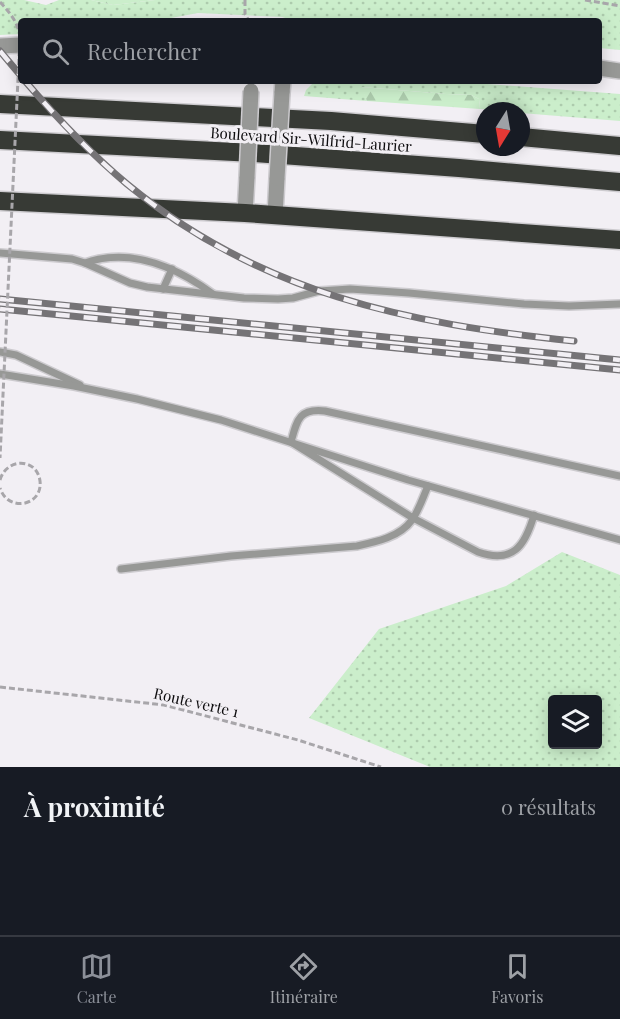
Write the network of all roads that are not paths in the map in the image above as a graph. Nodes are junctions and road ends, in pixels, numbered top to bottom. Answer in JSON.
{"nodes":[{"id":1,"x":18,"y":45,"type":"edge"},
{"id":2,"x":0,"y":46,"type":"edge"},
{"id":3,"x":602,"y":68,"type":"edge"},
{"id":4,"x":620,"y":71,"type":"edge"},
{"id":5,"x":602,"y":75,"type":"edge"},
{"id":6,"x":620,"y":76,"type":"edge"},
{"id":7,"x":251,"y":86,"type":"edge"},
{"id":8,"x":283,"y":87,"type":"edge"},
{"id":9,"x":0,"y":104,"type":"edge"},
{"id":10,"x":476,"y":133,"type":"edge"},
{"id":11,"x":530,"y":138,"type":"edge"},
{"id":12,"x":0,"y":140,"type":"edge"},
{"id":13,"x":620,"y":146,"type":"edge"},
{"id":14,"x":620,"y":182,"type":"edge"},
{"id":15,"x":0,"y":201,"type":"edge"},
{"id":16,"x":245,"y":213,"type":"junction"},
{"id":17,"x":275,"y":216,"type":"junction"},
{"id":18,"x":620,"y":240,"type":"edge"},
{"id":19,"x":0,"y":253,"type":"edge"},
{"id":20,"x":85,"y":263,"type":"junction"},
{"id":21,"x":172,"y":270,"type":"junction"},
{"id":22,"x":163,"y":289,"type":"junction"},
{"id":23,"x":216,"y":295,"type":"junction"},
{"id":24,"x":620,"y":304,"type":"edge"},
{"id":25,"x":0,"y":352,"type":"edge"},
{"id":26,"x":0,"y":374,"type":"edge"},
{"id":27,"x":91,"y":390,"type":"junction"},
{"id":28,"x":291,"y":442,"type":"junction"},
{"id":29,"x":620,"y":476,"type":"edge"},
{"id":30,"x":428,"y":486,"type":"junction"},
{"id":31,"x":534,"y":515,"type":"junction"},
{"id":32,"x":413,"y":518,"type":"junction"},
{"id":33,"x":620,"y":540,"type":"edge"},
{"id":34,"x":121,"y":569,"type":"dead end"}],
"edges":[{"from":1,"to":2,"type":"street"},
{"from":3,"to":4,"type":"street"},
{"from":5,"to":6,"type":"street"},
{"from":7,"to":16,"type":"street","bridge":true},
{"from":8,"to":17,"type":"street","bridge":true},
{"from":9,"to":10,"type":"highway","name":"Boulevard Sir-Wilfrid-Laurier"},
{"from":11,"to":13,"type":"highway"},
{"from":12,"to":14,"type":"highway","name":"Boulevard Sir-Wilfrid-Laurier"},
{"from":15,"to":16,"type":"highway"},
{"from":16,"to":17,"type":"highway"},
{"from":17,"to":18,"type":"highway"},
{"from":19,"to":20,"type":"lane"},
{"from":20,"to":21,"type":"lane"},
{"from":20,"to":22,"type":"lane"},
{"from":21,"to":22,"type":"lane"},
{"from":21,"to":23,"type":"lane"},
{"from":22,"to":23,"type":"lane"},
{"from":23,"to":24,"type":"lane"},
{"from":25,"to":27,"type":"lane"},
{"from":26,"to":27,"type":"lane"},
{"from":27,"to":28,"type":"lane"},
{"from":28,"to":29,"type":"lane"},
{"from":28,"to":30,"type":"lane"},
{"from":28,"to":32,"type":"lane"},
{"from":30,"to":31,"type":"lane"},
{"from":30,"to":32,"type":"lane"},
{"from":31,"to":32,"type":"lane"},
{"from":31,"to":33,"type":"lane"},
{"from":32,"to":34,"type":"lane"}]}
